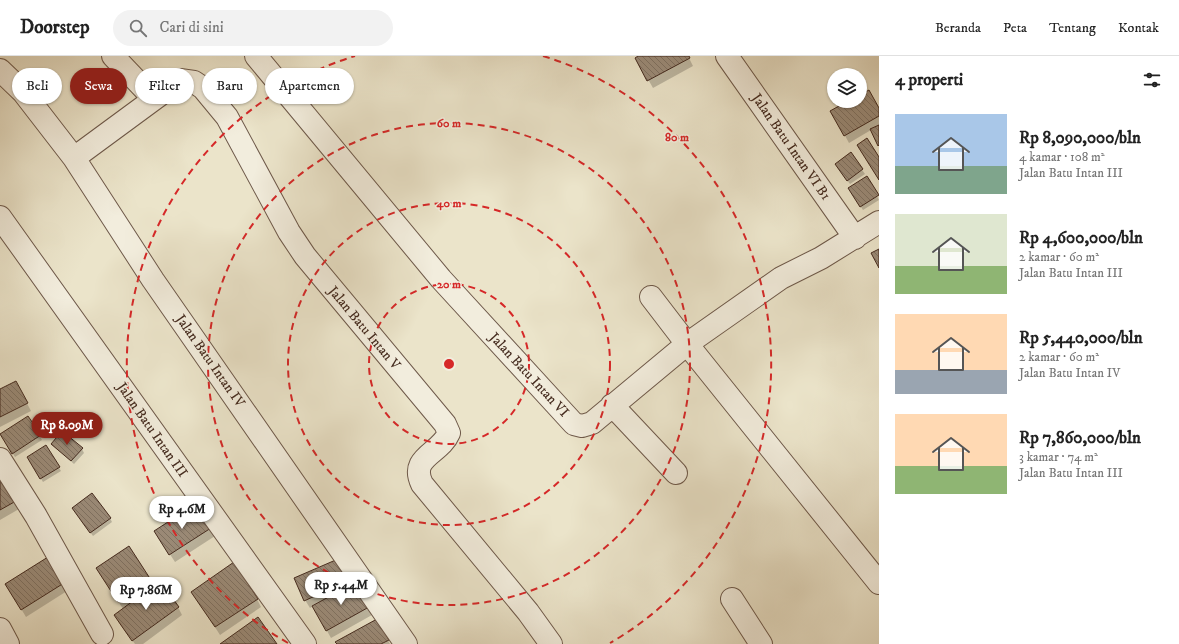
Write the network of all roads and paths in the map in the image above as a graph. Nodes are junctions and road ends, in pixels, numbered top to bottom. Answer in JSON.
{"nodes":[{"id":1,"x":114,"y":56,"type":"edge"},
{"id":2,"x":256,"y":56,"type":"edge"},
{"id":3,"x":727,"y":56,"type":"edge"},
{"id":4,"x":0,"y":70,"type":"edge"},
{"id":5,"x":135,"y":79,"type":"edge"},
{"id":6,"x":194,"y":82,"type":"edge"},
{"id":7,"x":147,"y":104,"type":"edge"},
{"id":8,"x":74,"y":158,"type":"junction"},
{"id":9,"x":0,"y":217,"type":"edge"},
{"id":10,"x":879,"y":222,"type":"edge"},
{"id":11,"x":854,"y":238,"type":"junction"},
{"id":12,"x":651,"y":297,"type":"dead end"},
{"id":13,"x":687,"y":344,"type":"junction"},
{"id":14,"x":612,"y":405,"type":"junction"},
{"id":15,"x":0,"y":459,"type":"edge"},
{"id":16,"x":676,"y":473,"type":"dead end"},
{"id":17,"x":879,"y":583,"type":"edge"},
{"id":18,"x":732,"y":599,"type":"dead end"},
{"id":19,"x":0,"y":629,"type":"edge"},
{"id":20,"x":102,"y":634,"type":"dead end"},
{"id":21,"x":8,"y":644,"type":"edge"},
{"id":22,"x":305,"y":644,"type":"edge"},
{"id":23,"x":406,"y":644,"type":"edge"},
{"id":24,"x":552,"y":644,"type":"edge"},
{"id":25,"x":761,"y":644,"type":"edge"}],
"edges":[{"from":1,"to":5,"type":"street"},
{"from":2,"to":14,"type":"street","name":"Jalan Batu Intan VI"},
{"from":3,"to":11,"type":"street","name":"Jalan Batu Intan VI B1"},
{"from":4,"to":8,"type":"street","name":"Jalan Batu Intan IV"},
{"from":6,"to":24,"type":"street","name":"Jalan Batu Intan V"},
{"from":7,"to":8,"type":"street"},
{"from":8,"to":23,"type":"street","name":"Jalan Batu Intan IV"},
{"from":9,"to":22,"type":"street","name":"Jalan Batu Intan III"},
{"from":10,"to":11,"type":"street","name":"Jalan Batu Intan VI"},
{"from":11,"to":13,"type":"street","name":"Jalan Batu Intan VI"},
{"from":12,"to":13,"type":"street"},
{"from":13,"to":14,"type":"street","name":"Jalan Batu Intan VI"},
{"from":13,"to":17,"type":"street"},
{"from":14,"to":16,"type":"street"},
{"from":15,"to":20,"type":"street"},
{"from":18,"to":25,"type":"street"},
{"from":19,"to":21,"type":"street"}]}
